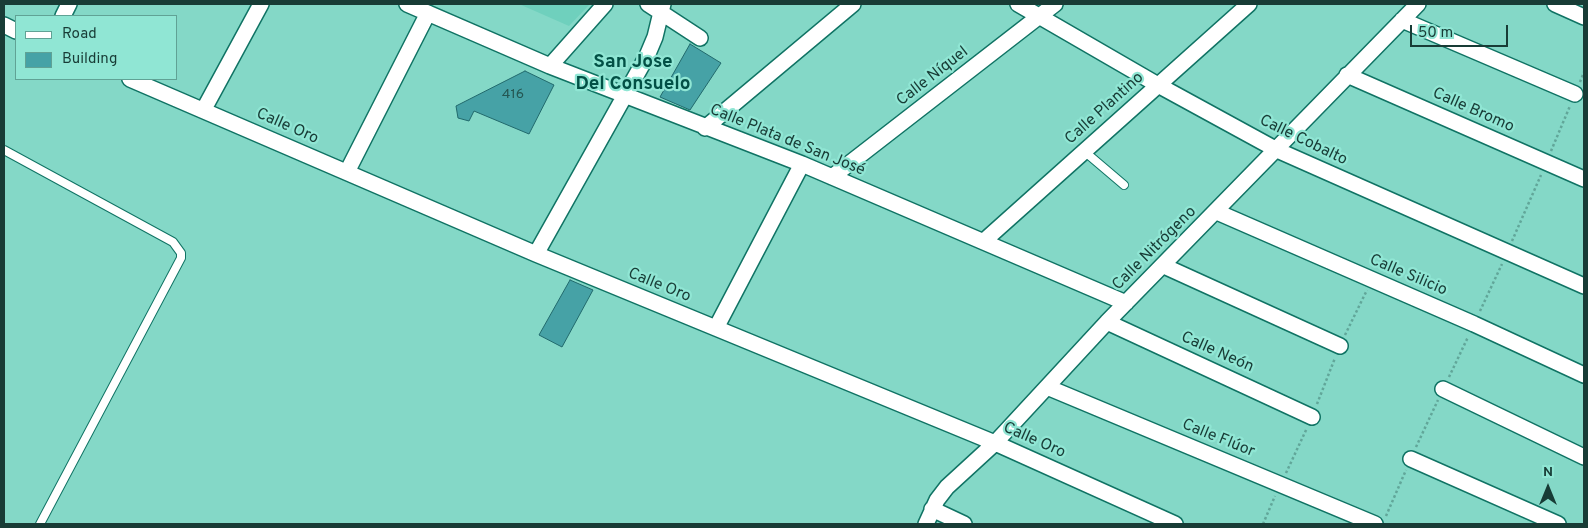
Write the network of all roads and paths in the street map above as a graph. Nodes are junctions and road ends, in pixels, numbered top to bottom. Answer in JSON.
{"nodes":[{"id":1,"x":260,"y":4,"type":"edge"},
{"id":2,"x":407,"y":4,"type":"edge"},
{"id":3,"x":605,"y":4,"type":"edge"},
{"id":4,"x":648,"y":4,"type":"edge"},
{"id":5,"x":853,"y":4,"type":"edge"},
{"id":6,"x":1018,"y":4,"type":"edge"},
{"id":7,"x":1055,"y":4,"type":"edge"},
{"id":8,"x":1249,"y":4,"type":"edge"},
{"id":9,"x":1418,"y":4,"type":"edge"},
{"id":10,"x":1555,"y":4,"type":"edge"},
{"id":11,"x":663,"y":8,"type":"edge"},
{"id":12,"x":428,"y":13,"type":"junction"},
{"id":13,"x":1039,"y":17,"type":"junction"},
{"id":14,"x":1584,"y":17,"type":"edge"},
{"id":15,"x":1402,"y":20,"type":"junction"},
{"id":16,"x":700,"y":38,"type":"dead end"},
{"id":17,"x":550,"y":66,"type":"junction"},
{"id":18,"x":1584,"y":72,"type":"edge"},
{"id":19,"x":1347,"y":76,"type":"junction"},
{"id":20,"x":132,"y":80,"type":"edge"},
{"id":21,"x":1158,"y":85,"type":"junction"},
{"id":22,"x":1575,"y":94,"type":"junction"},
{"id":23,"x":626,"y":96,"type":"junction"},
{"id":24,"x":204,"y":109,"type":"junction"},
{"id":25,"x":705,"y":128,"type":"junction"},
{"id":26,"x":1553,"y":147,"type":"dead end"},
{"id":27,"x":4,"y":150,"type":"edge"},
{"id":28,"x":1277,"y":150,"type":"junction"},
{"id":29,"x":1084,"y":152,"type":"junction"},
{"id":30,"x":1546,"y":162,"type":"junction"},
{"id":31,"x":802,"y":164,"type":"junction"},
{"id":32,"x":347,"y":172,"type":"junction"},
{"id":33,"x":832,"y":177,"type":"junction"},
{"id":34,"x":1584,"y":179,"type":"edge"},
{"id":35,"x":1124,"y":185,"type":"dead end"},
{"id":36,"x":1217,"y":212,"type":"junction"},
{"id":37,"x":984,"y":241,"type":"junction"},
{"id":38,"x":1507,"y":253,"type":"junction"},
{"id":39,"x":536,"y":254,"type":"junction"},
{"id":40,"x":1164,"y":266,"type":"junction"},
{"id":41,"x":1371,"y":280,"type":"junction"},
{"id":42,"x":1584,"y":286,"type":"edge"},
{"id":43,"x":1126,"y":303,"type":"junction"},
{"id":44,"x":1107,"y":322,"type":"junction"},
{"id":45,"x":1474,"y":324,"type":"junction"},
{"id":46,"x":716,"y":328,"type":"junction"},
{"id":47,"x":1340,"y":346,"type":"junction"},
{"id":48,"x":1584,"y":375,"type":"edge"},
{"id":49,"x":1047,"y":388,"type":"junction"},
{"id":50,"x":1442,"y":389,"type":"junction"},
{"id":51,"x":1312,"y":416,"type":"junction"},
{"id":52,"x":995,"y":443,"type":"junction"},
{"id":53,"x":1584,"y":456,"type":"edge"},
{"id":54,"x":1411,"y":458,"type":"junction"},
{"id":55,"x":1281,"y":484,"type":"junction"},
{"id":56,"x":932,"y":509,"type":"junction"},
{"id":57,"x":40,"y":524,"type":"edge"},
{"id":58,"x":926,"y":524,"type":"edge"},
{"id":59,"x":964,"y":524,"type":"edge"},
{"id":60,"x":1175,"y":524,"type":"edge"},
{"id":61,"x":1263,"y":524,"type":"edge"},
{"id":62,"x":1375,"y":524,"type":"edge"},
{"id":63,"x":1383,"y":524,"type":"edge"},
{"id":64,"x":1558,"y":524,"type":"edge"}],
"edges":[{"from":1,"to":24,"type":"street"},
{"from":2,"to":12,"type":"street","name":"Calle Plata de San José"},
{"from":3,"to":17,"type":"street"},
{"from":4,"to":11,"type":"street"},
{"from":5,"to":25,"type":"street"},
{"from":6,"to":13,"type":"street","name":"Calle Cobalto"},
{"from":7,"to":13,"type":"street","name":"Calle Níquel"},
{"from":8,"to":21,"type":"street","name":"Calle Plantino"},
{"from":9,"to":15,"type":"street","name":"Calle Nitrógeno"},
{"from":10,"to":14,"type":"street"},
{"from":11,"to":16,"type":"street"},
{"from":11,"to":23,"type":"street"},
{"from":12,"to":17,"type":"street","name":"Calle Plata de San José"},
{"from":12,"to":32,"type":"street"},
{"from":13,"to":21,"type":"street","name":"Calle Cobalto"},
{"from":13,"to":33,"type":"street","name":"Calle Níquel"},
{"from":15,"to":19,"type":"street","name":"Calle Nitrógeno"},
{"from":15,"to":22,"type":"street"},
{"from":17,"to":23,"type":"street","name":"Calle Plata de San José"},
{"from":18,"to":22,"type":"path"},
{"from":19,"to":28,"type":"street","name":"Calle Nitrógeno"},
{"from":19,"to":30,"type":"street","name":"Calle Bromo"},
{"from":20,"to":24,"type":"street","name":"Calle Oro"},
{"from":21,"to":28,"type":"street","name":"Calle Cobalto"},
{"from":21,"to":29,"type":"street","name":"Calle Plantino"},
{"from":22,"to":26,"type":"path"},
{"from":23,"to":25,"type":"street","name":"Calle Plata de San José"},
{"from":23,"to":39,"type":"street"},
{"from":24,"to":32,"type":"street","name":"Calle Oro"},
{"from":25,"to":31,"type":"street","name":"Calle Plata de San José"},
{"from":27,"to":57,"type":"lane"},
{"from":28,"to":36,"type":"street","name":"Calle Nitrógeno"},
{"from":28,"to":38,"type":"street","name":"Calle Cobalto"},
{"from":29,"to":35,"type":"lane"},
{"from":29,"to":37,"type":"street","name":"Calle Plantino"},
{"from":30,"to":34,"type":"street","name":"Calle Bromo"},
{"from":30,"to":38,"type":"path"},
{"from":31,"to":33,"type":"street","name":"Calle Plata de San José"},
{"from":31,"to":46,"type":"street"},
{"from":32,"to":39,"type":"street","name":"Calle Oro"},
{"from":33,"to":37,"type":"street","name":"Calle Plata de San José"},
{"from":36,"to":40,"type":"street","name":"Calle Nitrógeno"},
{"from":36,"to":41,"type":"street","name":"Calle Silicio"},
{"from":37,"to":43,"type":"street","name":"Calle Plata de San José"},
{"from":38,"to":42,"type":"street","name":"Calle Cobalto"},
{"from":38,"to":45,"type":"path"},
{"from":39,"to":46,"type":"street","name":"Calle Oro"},
{"from":40,"to":43,"type":"street","name":"Calle Nitrógeno"},
{"from":40,"to":47,"type":"street"},
{"from":41,"to":45,"type":"street","name":"Calle Silicio"},
{"from":41,"to":47,"type":"path"},
{"from":43,"to":44,"type":"street","name":"Calle Nitrógeno"},
{"from":44,"to":49,"type":"street","name":"Calle Nitrógeno"},
{"from":44,"to":51,"type":"street","name":"Calle Neón"},
{"from":45,"to":48,"type":"street","name":"Calle Silicio"},
{"from":45,"to":50,"type":"path"},
{"from":46,"to":52,"type":"street","name":"Calle Oro"},
{"from":47,"to":51,"type":"path"},
{"from":49,"to":52,"type":"street","name":"Calle Nitrógeno"},
{"from":49,"to":55,"type":"street","name":"Calle Flúor"},
{"from":50,"to":53,"type":"street"},
{"from":50,"to":54,"type":"path"},
{"from":51,"to":55,"type":"path"},
{"from":52,"to":56,"type":"street","name":"Calle Nitrógeno"},
{"from":52,"to":60,"type":"street","name":"Calle Oro"},
{"from":54,"to":63,"type":"path"},
{"from":54,"to":64,"type":"street"},
{"from":55,"to":61,"type":"path"},
{"from":55,"to":62,"type":"street","name":"Calle Flúor"},
{"from":56,"to":58,"type":"street","name":"Calle Nitrógeno"},
{"from":56,"to":59,"type":"street"}]}
